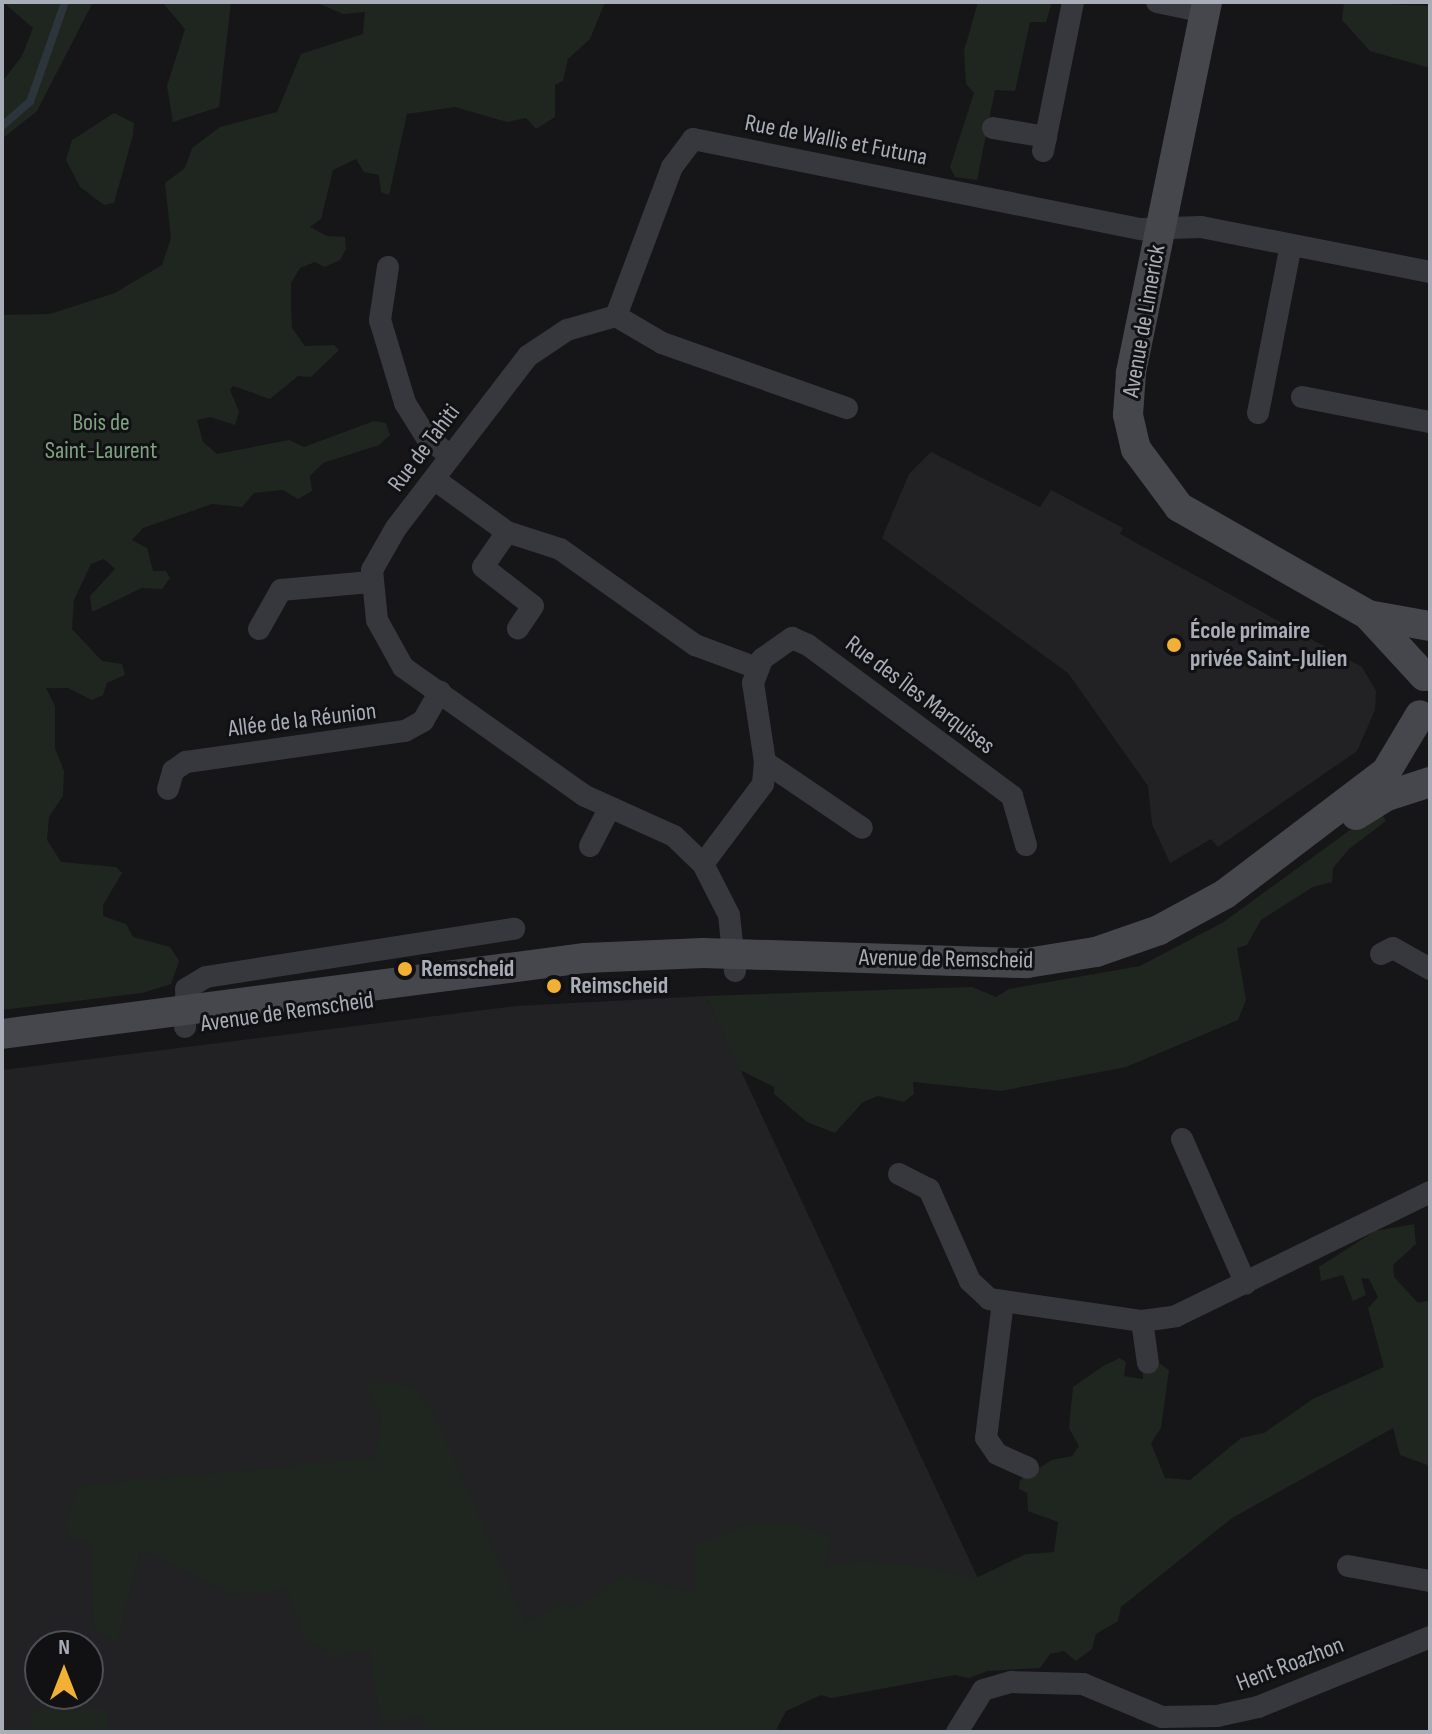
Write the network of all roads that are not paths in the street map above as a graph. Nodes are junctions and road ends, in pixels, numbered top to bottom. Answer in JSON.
{"nodes":[{"id":1,"x":1073,"y":2,"type":"edge"},
{"id":2,"x":1157,"y":2,"type":"edge"},
{"id":3,"x":1206,"y":7,"type":"edge"},
{"id":4,"x":993,"y":128,"type":"dead end"},
{"id":5,"x":1161,"y":226,"type":"junction"},
{"id":6,"x":1291,"y":245,"type":"junction"},
{"id":7,"x":388,"y":267,"type":"dead end"},
{"id":8,"x":1430,"y":272,"type":"edge"},
{"id":9,"x":616,"y":316,"type":"junction"},
{"id":10,"x":1302,"y":397,"type":"dead end"},
{"id":11,"x":847,"y":408,"type":"dead end"},
{"id":12,"x":1258,"y":413,"type":"dead end"},
{"id":13,"x":1430,"y":422,"type":"edge"},
{"id":14,"x":450,"y":456,"type":"junction"},
{"id":15,"x":434,"y":479,"type":"junction"},
{"id":16,"x":507,"y":532,"type":"junction"},
{"id":17,"x":371,"y":582,"type":"junction"},
{"id":18,"x":1368,"y":615,"type":"junction"},
{"id":19,"x":1430,"y":626,"type":"edge"},
{"id":20,"x":518,"y":628,"type":"dead end"},
{"id":21,"x":259,"y":629,"type":"dead end"},
{"id":22,"x":757,"y":668,"type":"junction"},
{"id":23,"x":1427,"y":670,"type":"edge"},
{"id":24,"x":440,"y":692,"type":"junction"},
{"id":25,"x":1420,"y":715,"type":"junction"},
{"id":26,"x":1430,"y":748,"type":"edge"},
{"id":27,"x":765,"y":762,"type":"junction"},
{"id":28,"x":1430,"y":782,"type":"edge"},
{"id":29,"x":168,"y":789,"type":"dead end"},
{"id":30,"x":609,"y":809,"type":"junction"},
{"id":31,"x":862,"y":828,"type":"dead end"},
{"id":32,"x":1026,"y":845,"type":"dead end"},
{"id":33,"x":590,"y":846,"type":"dead end"},
{"id":34,"x":703,"y":864,"type":"junction"},
{"id":35,"x":514,"y":929,"type":"dead end"},
{"id":36,"x":454,"y":938,"type":"junction"},
{"id":37,"x":1381,"y":954,"type":"dead end"},
{"id":38,"x":734,"y":963,"type":"junction"},
{"id":39,"x":1430,"y":969,"type":"edge"},
{"id":40,"x":482,"y":977,"type":"junction"},
{"id":41,"x":184,"y":1018,"type":"junction"},
{"id":42,"x":2,"y":1034,"type":"edge"},
{"id":43,"x":2,"y":1053,"type":"edge"},
{"id":44,"x":1182,"y":1139,"type":"dead end"},
{"id":45,"x":899,"y":1174,"type":"dead end"},
{"id":46,"x":1430,"y":1192,"type":"edge"},
{"id":47,"x":1246,"y":1284,"type":"junction"},
{"id":48,"x":1003,"y":1302,"type":"junction"},
{"id":49,"x":1142,"y":1321,"type":"junction"},
{"id":50,"x":1148,"y":1363,"type":"dead end"},
{"id":51,"x":1028,"y":1468,"type":"dead end"},
{"id":52,"x":1348,"y":1566,"type":"dead end"},
{"id":53,"x":1430,"y":1581,"type":"edge"},
{"id":54,"x":1430,"y":1637,"type":"edge"},
{"id":55,"x":957,"y":1732,"type":"edge"}],
"edges":[{"from":1,"to":4,"type":"street"},
{"from":2,"to":3,"type":"street"},
{"from":3,"to":5,"type":"street","name":"Avenue de Limerick"},
{"from":5,"to":6,"type":"street"},
{"from":5,"to":9,"type":"street","name":"Rue de Wallis et Futuna"},
{"from":5,"to":18,"type":"street","name":"Avenue de Limerick"},
{"from":6,"to":8,"type":"street"},
{"from":6,"to":12,"type":"street"},
{"from":7,"to":14,"type":"street"},
{"from":9,"to":11,"type":"street"},
{"from":9,"to":14,"type":"street","name":"Rue de Tahiti"},
{"from":10,"to":13,"type":"street"},
{"from":14,"to":15,"type":"street","name":"Rue de Tahiti"},
{"from":15,"to":16,"type":"street"},
{"from":15,"to":17,"type":"street","name":"Rue de Tahiti"},
{"from":16,"to":20,"type":"street"},
{"from":16,"to":22,"type":"street"},
{"from":17,"to":21,"type":"street"},
{"from":17,"to":24,"type":"street","name":"Rue de Tahiti"},
{"from":18,"to":19,"type":"street","name":"Avenue de Limerick"},
{"from":18,"to":23,"type":"street","name":"Avenue de Limerick"},
{"from":22,"to":27,"type":"street"},
{"from":22,"to":32,"type":"street","name":"Rue des Îles Marquises"},
{"from":23,"to":25,"type":"street"},
{"from":24,"to":29,"type":"street","name":"Allée de la Réunion"},
{"from":24,"to":30,"type":"street","name":"Rue de Tahiti"},
{"from":25,"to":26,"type":"street"},
{"from":25,"to":38,"type":"street","name":"Avenue de Remscheid"},
{"from":27,"to":31,"type":"street"},
{"from":27,"to":34,"type":"street"},
{"from":28,"to":38,"type":"street","name":"Avenue de Remscheid"},
{"from":30,"to":33,"type":"street"},
{"from":30,"to":34,"type":"street","name":"Rue de Tahiti"},
{"from":34,"to":38,"type":"street","name":"Rue de Tahiti"},
{"from":35,"to":36,"type":"street","name":"Avenue de Remscheid"},
{"from":36,"to":40,"type":"street"},
{"from":36,"to":41,"type":"street","name":"Avenue de Remscheid"},
{"from":37,"to":39,"type":"street"},
{"from":38,"to":40,"type":"street","name":"Avenue de Remscheid"},
{"from":40,"to":41,"type":"street","name":"Avenue de Remscheid"},
{"from":41,"to":42,"type":"street","name":"Avenue de Remscheid"},
{"from":41,"to":43,"type":"street","name":"Avenue de Remscheid"},
{"from":44,"to":47,"type":"street"},
{"from":45,"to":48,"type":"street"},
{"from":46,"to":47,"type":"street"},
{"from":47,"to":49,"type":"street"},
{"from":48,"to":49,"type":"street"},
{"from":48,"to":51,"type":"street"},
{"from":49,"to":50,"type":"street"},
{"from":52,"to":53,"type":"street"},
{"from":54,"to":55,"type":"street","name":"Hent Roazhon"}]}
